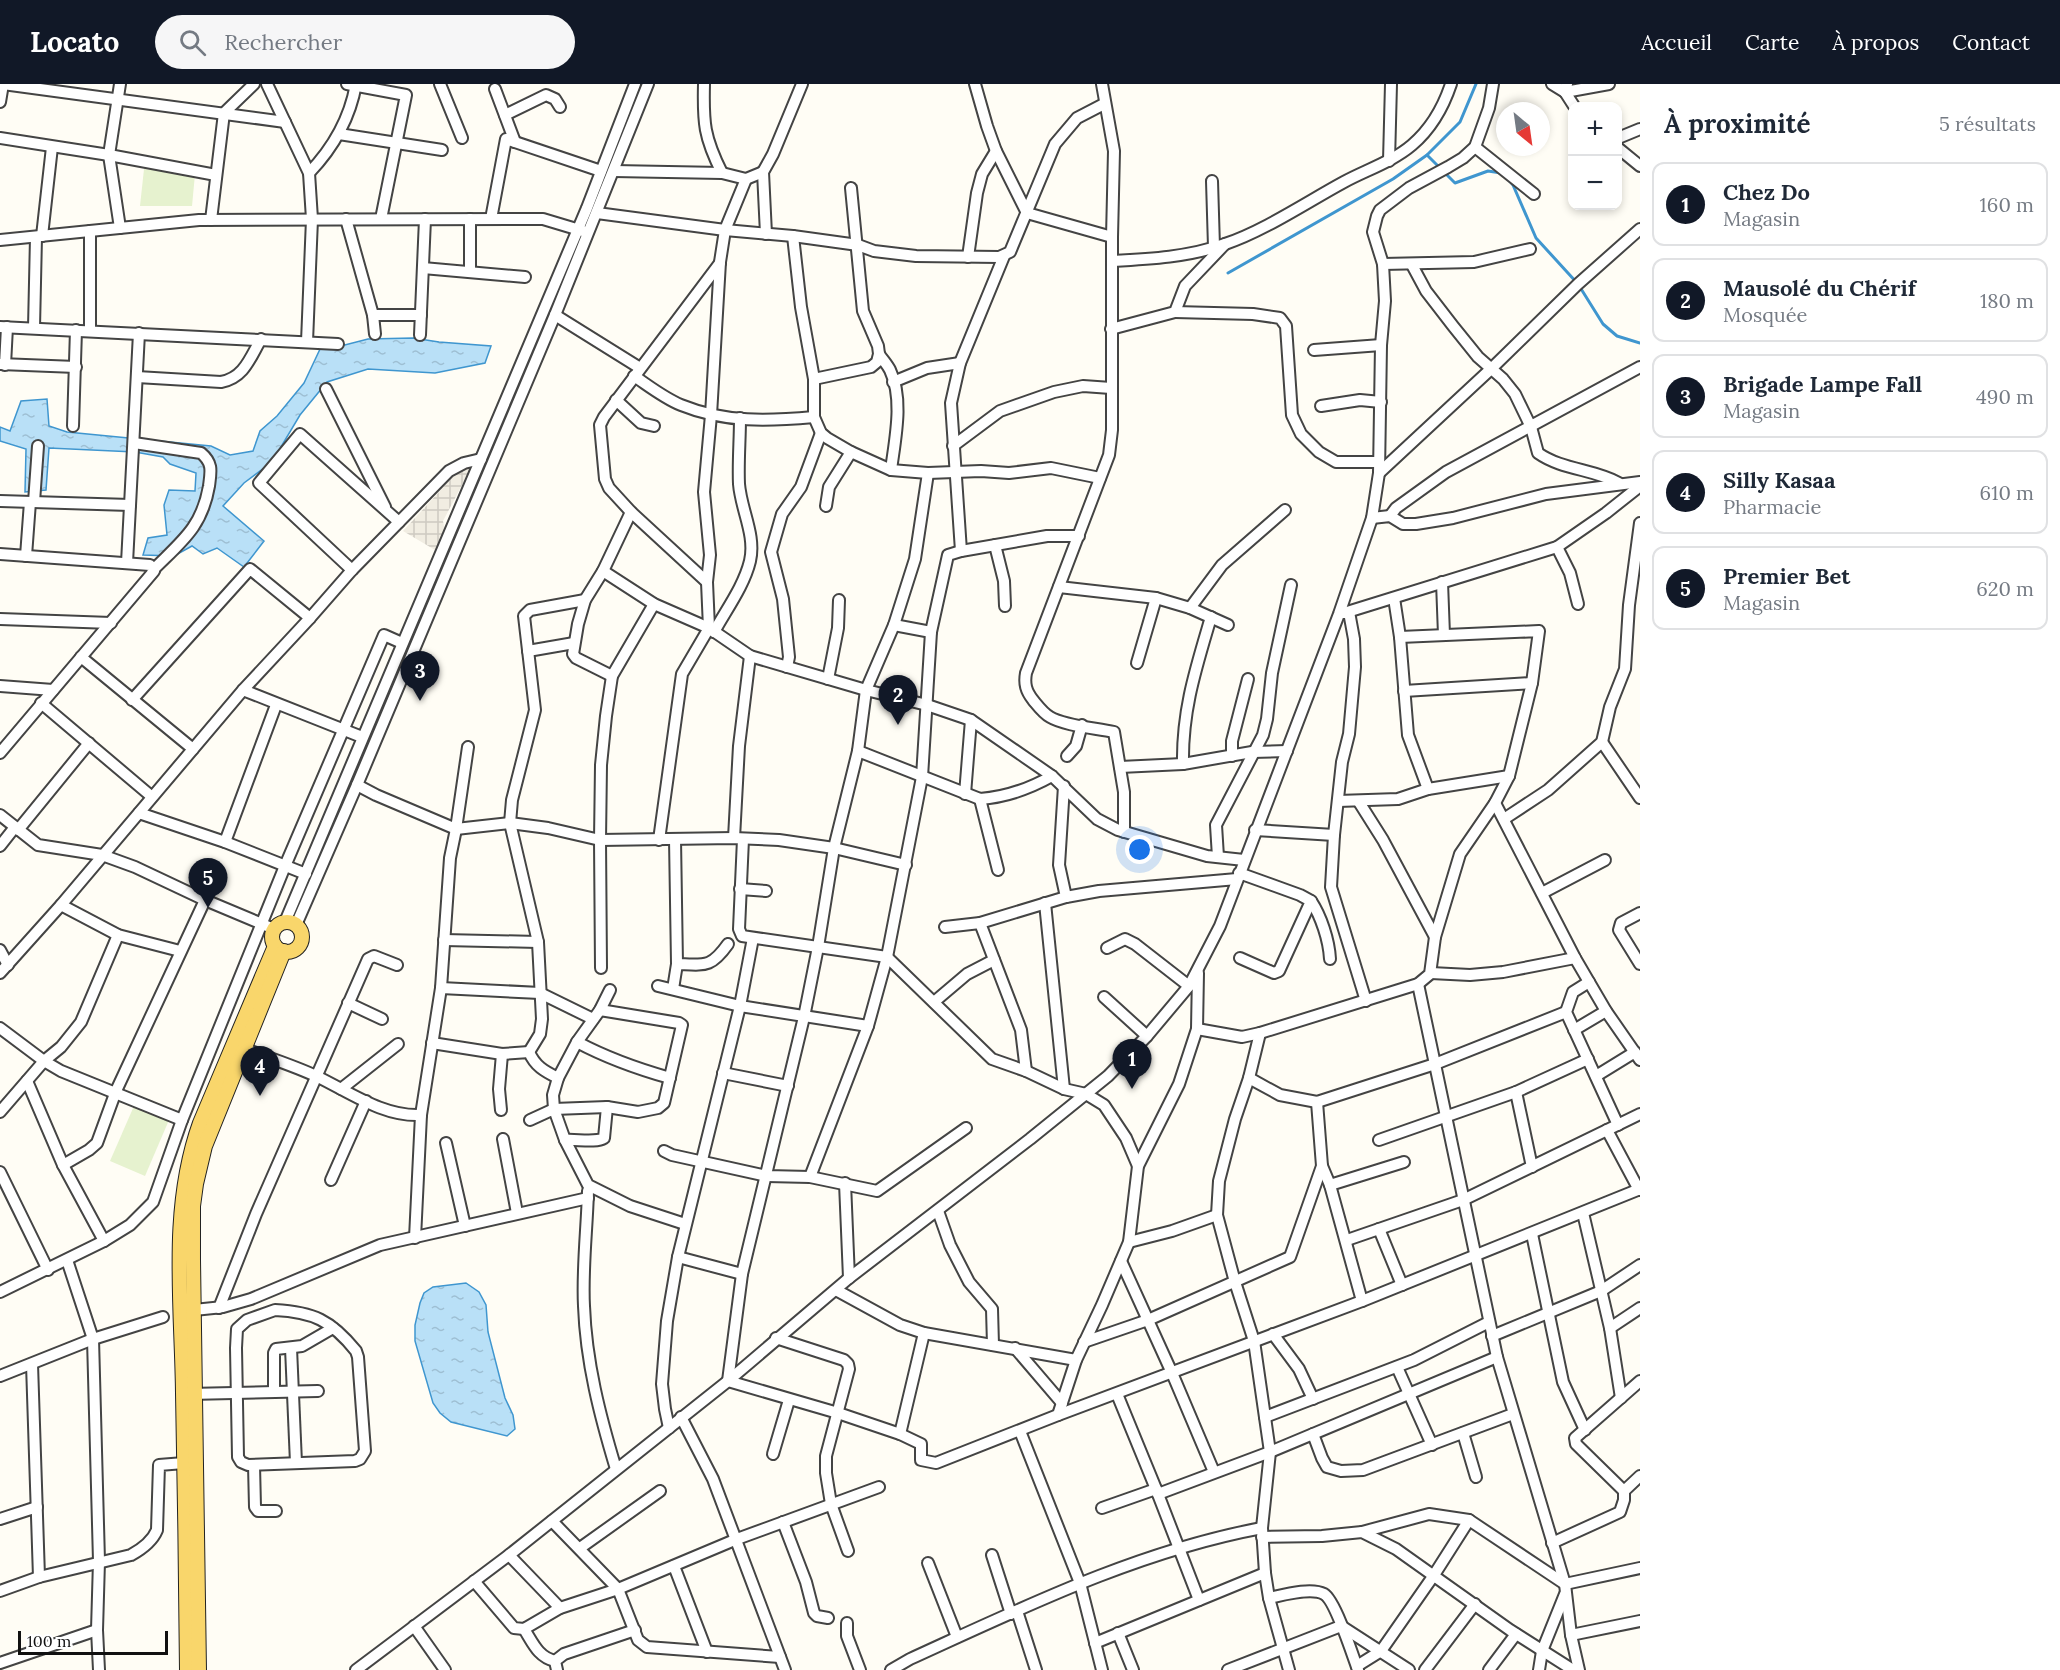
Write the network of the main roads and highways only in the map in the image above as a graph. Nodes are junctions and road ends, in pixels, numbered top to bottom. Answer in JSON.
{"nodes":[{"id":1,"x":279,"y":949,"type":"junction"},
{"id":2,"x":190,"y":1394,"type":"junction"},
{"id":3,"x":187,"y":1670,"type":"edge"},
{"id":4,"x":199,"y":1670,"type":"edge"}],
"edges":[{"from":1,"to":1,"type":"main road"},
{"from":1,"to":2,"type":"main road"},
{"from":1,"to":2,"type":"main road"},
{"from":2,"to":3,"type":"main road"},
{"from":2,"to":4,"type":"main road"}]}
